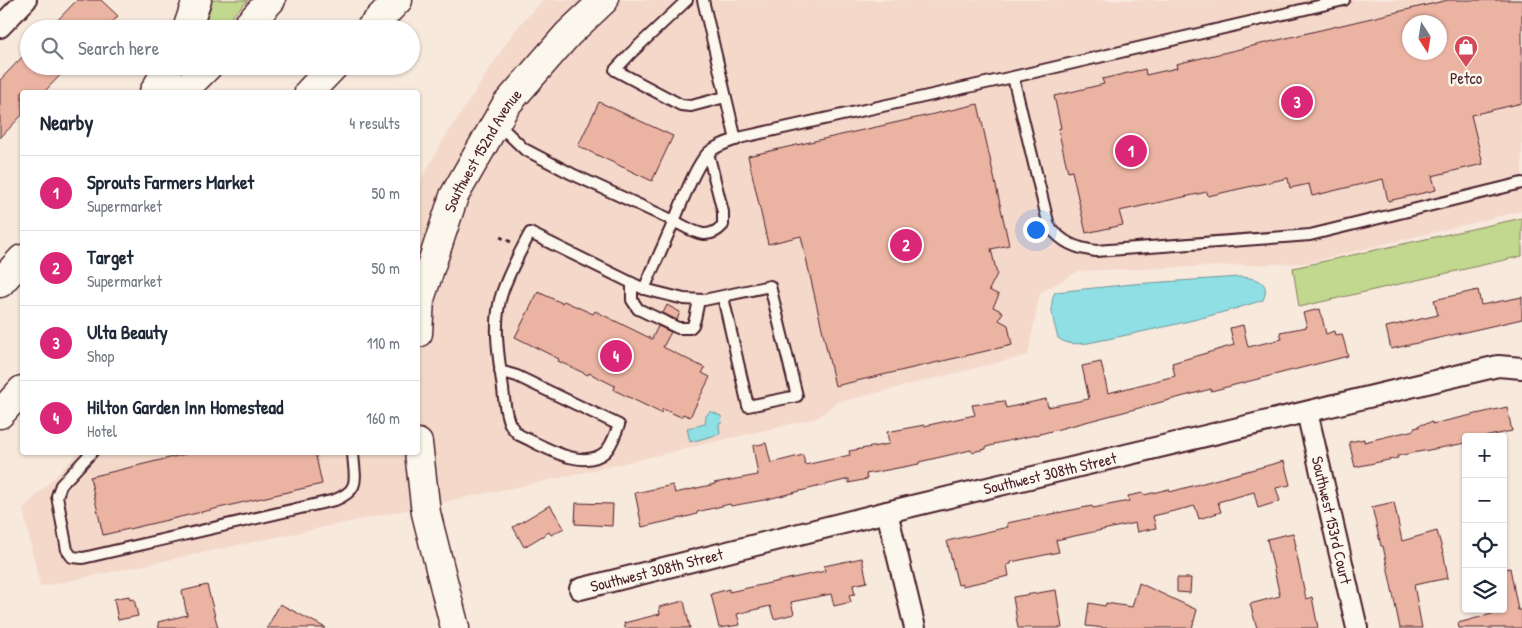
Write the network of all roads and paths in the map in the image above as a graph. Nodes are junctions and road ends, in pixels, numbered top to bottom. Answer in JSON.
{"nodes":[{"id":1,"x":26,"y":0,"type":"edge"},
{"id":2,"x":196,"y":0,"type":"edge"},
{"id":3,"x":271,"y":0,"type":"edge"},
{"id":4,"x":398,"y":0,"type":"edge"},
{"id":5,"x":604,"y":0,"type":"edge"},
{"id":6,"x":687,"y":0,"type":"edge"},
{"id":7,"x":704,"y":0,"type":"edge"},
{"id":8,"x":1344,"y":0,"type":"edge"},
{"id":9,"x":190,"y":20,"type":"edge"},
{"id":10,"x":252,"y":20,"type":"edge"},
{"id":11,"x":379,"y":20,"type":"edge"},
{"id":12,"x":0,"y":26,"type":"edge"},
{"id":13,"x":164,"y":75,"type":"edge"},
{"id":14,"x":199,"y":75,"type":"edge"},
{"id":15,"x":325,"y":75,"type":"edge"},
{"id":16,"x":1013,"y":77,"type":"junction"},
{"id":17,"x":155,"y":90,"type":"edge"},
{"id":18,"x":184,"y":90,"type":"edge"},
{"id":19,"x":311,"y":90,"type":"edge"},
{"id":20,"x":725,"y":97,"type":"junction"},
{"id":21,"x":496,"y":122,"type":"junction"},
{"id":22,"x":736,"y":140,"type":"junction"},
{"id":23,"x":708,"y":153,"type":"junction"},
{"id":24,"x":1522,"y":183,"type":"edge"},
{"id":25,"x":674,"y":222,"type":"junction"},
{"id":26,"x":500,"y":237,"type":"dead end"},
{"id":27,"x":514,"y":243,"type":"dead end"},
{"id":28,"x":20,"y":261,"type":"edge"},
{"id":29,"x":0,"y":282,"type":"edge"},
{"id":30,"x":632,"y":283,"type":"junction"},
{"id":31,"x":644,"y":289,"type":"junction"},
{"id":32,"x":723,"y":297,"type":"junction"},
{"id":33,"x":420,"y":299,"type":"edge"},
{"id":34,"x":699,"y":300,"type":"junction"},
{"id":35,"x":1522,"y":368,"type":"edge"},
{"id":36,"x":500,"y":371,"type":"junction"},
{"id":37,"x":20,"y":392,"type":"edge"},
{"id":38,"x":1307,"y":412,"type":"junction"},
{"id":39,"x":0,"y":414,"type":"edge"},
{"id":40,"x":89,"y":455,"type":"edge"},
{"id":41,"x":353,"y":455,"type":"edge"},
{"id":42,"x":419,"y":455,"type":"edge"},
{"id":43,"x":887,"y":512,"type":"junction"},
{"id":44,"x":580,"y":588,"type":"dead end"},
{"id":45,"x":455,"y":628,"type":"edge"},
{"id":46,"x":915,"y":628,"type":"edge"},
{"id":47,"x":1357,"y":628,"type":"edge"}],
"edges":[{"from":1,"to":12,"type":"street"},
{"from":2,"to":9,"type":"main road"},
{"from":3,"to":10,"type":"main road"},
{"from":4,"to":11,"type":"main road"},
{"from":5,"to":21,"type":"main road","name":"Southwest 152nd Avenue"},
{"from":6,"to":20,"type":"lane"},
{"from":7,"to":20,"type":"lane"},
{"from":8,"to":16,"type":"lane"},
{"from":13,"to":17,"type":"main road"},
{"from":14,"to":18,"type":"main road"},
{"from":15,"to":19,"type":"main road"},
{"from":16,"to":22,"type":"lane"},
{"from":16,"to":24,"type":"lane"},
{"from":20,"to":22,"type":"lane"},
{"from":21,"to":25,"type":"lane"},
{"from":21,"to":33,"type":"main road","name":"Southwest 152nd Avenue"},
{"from":22,"to":23,"type":"lane"},
{"from":23,"to":25,"type":"lane"},
{"from":23,"to":25,"type":"lane"},
{"from":25,"to":31,"type":"lane"},
{"from":26,"to":27,"type":"path"},
{"from":28,"to":29,"type":"main road"},
{"from":30,"to":31,"type":"lane"},
{"from":30,"to":34,"type":"lane"},
{"from":30,"to":36,"type":"lane"},
{"from":31,"to":34,"type":"lane"},
{"from":32,"to":32,"type":"lane"},
{"from":32,"to":34,"type":"lane"},
{"from":35,"to":38,"type":"street","name":"Southwest 308th Street"},
{"from":36,"to":36,"type":"lane"},
{"from":37,"to":39,"type":"main road"},
{"from":38,"to":43,"type":"street","name":"Southwest 308th Street"},
{"from":38,"to":47,"type":"street","name":"Southwest 153rd Court"},
{"from":40,"to":41,"type":"lane"},
{"from":42,"to":45,"type":"main road"},
{"from":43,"to":44,"type":"street","name":"Southwest 308th Street"},
{"from":43,"to":46,"type":"street"}]}
